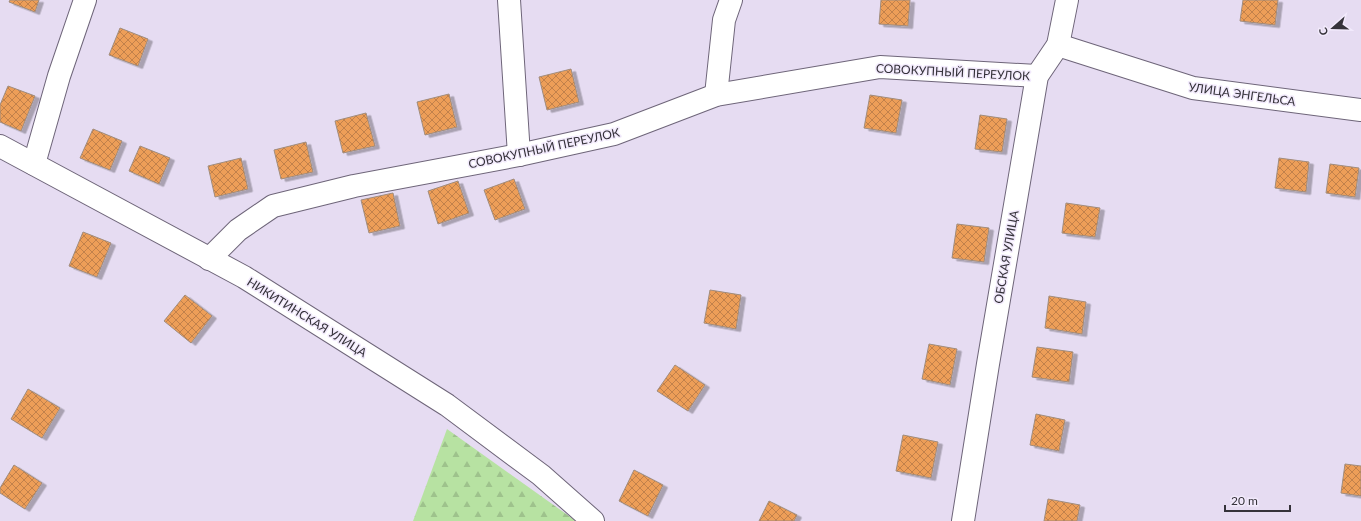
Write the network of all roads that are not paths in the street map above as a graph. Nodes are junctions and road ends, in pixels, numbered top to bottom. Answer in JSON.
{"nodes":[{"id":1,"x":85,"y":0,"type":"edge"},
{"id":2,"x":509,"y":0,"type":"edge"},
{"id":3,"x":731,"y":0,"type":"edge"},
{"id":4,"x":1066,"y":0,"type":"edge"},
{"id":5,"x":1058,"y":44,"type":"junction"},
{"id":6,"x":1037,"y":76,"type":"junction"},
{"id":7,"x":716,"y":95,"type":"junction"},
{"id":8,"x":1361,"y":110,"type":"edge"},
{"id":9,"x":1,"y":149,"type":"edge"},
{"id":10,"x":519,"y":155,"type":"junction"},
{"id":11,"x":34,"y":164,"type":"junction"},
{"id":12,"x":209,"y":259,"type":"junction"},
{"id":13,"x":593,"y":521,"type":"edge"},
{"id":14,"x":963,"y":521,"type":"edge"}],
"edges":[{"from":1,"to":11,"type":"street"},
{"from":2,"to":10,"type":"street"},
{"from":3,"to":7,"type":"street"},
{"from":4,"to":5,"type":"street","name":"ОБСКАЯ УЛИЦА"},
{"from":5,"to":6,"type":"street","name":"ОБСКАЯ УЛИЦА"},
{"from":5,"to":8,"type":"street","name":"УЛИЦА ЭНГЕЛЬСА"},
{"from":6,"to":7,"type":"street","name":"СОВОКУПНЫЙ ПЕРЕУЛОК"},
{"from":6,"to":14,"type":"street","name":"ОБСКАЯ УЛИЦА"},
{"from":7,"to":10,"type":"street","name":"СОВОКУПНЫЙ ПЕРЕУЛОК"},
{"from":9,"to":11,"type":"street","name":"НИКИТИНСКАЯ УЛИЦА"},
{"from":10,"to":12,"type":"street","name":"СОВОКУПНЫЙ ПЕРЕУЛОК"},
{"from":11,"to":12,"type":"street","name":"НИКИТИНСКАЯ УЛИЦА"},
{"from":12,"to":13,"type":"street","name":"НИКИТИНСКАЯ УЛИЦА"}]}
